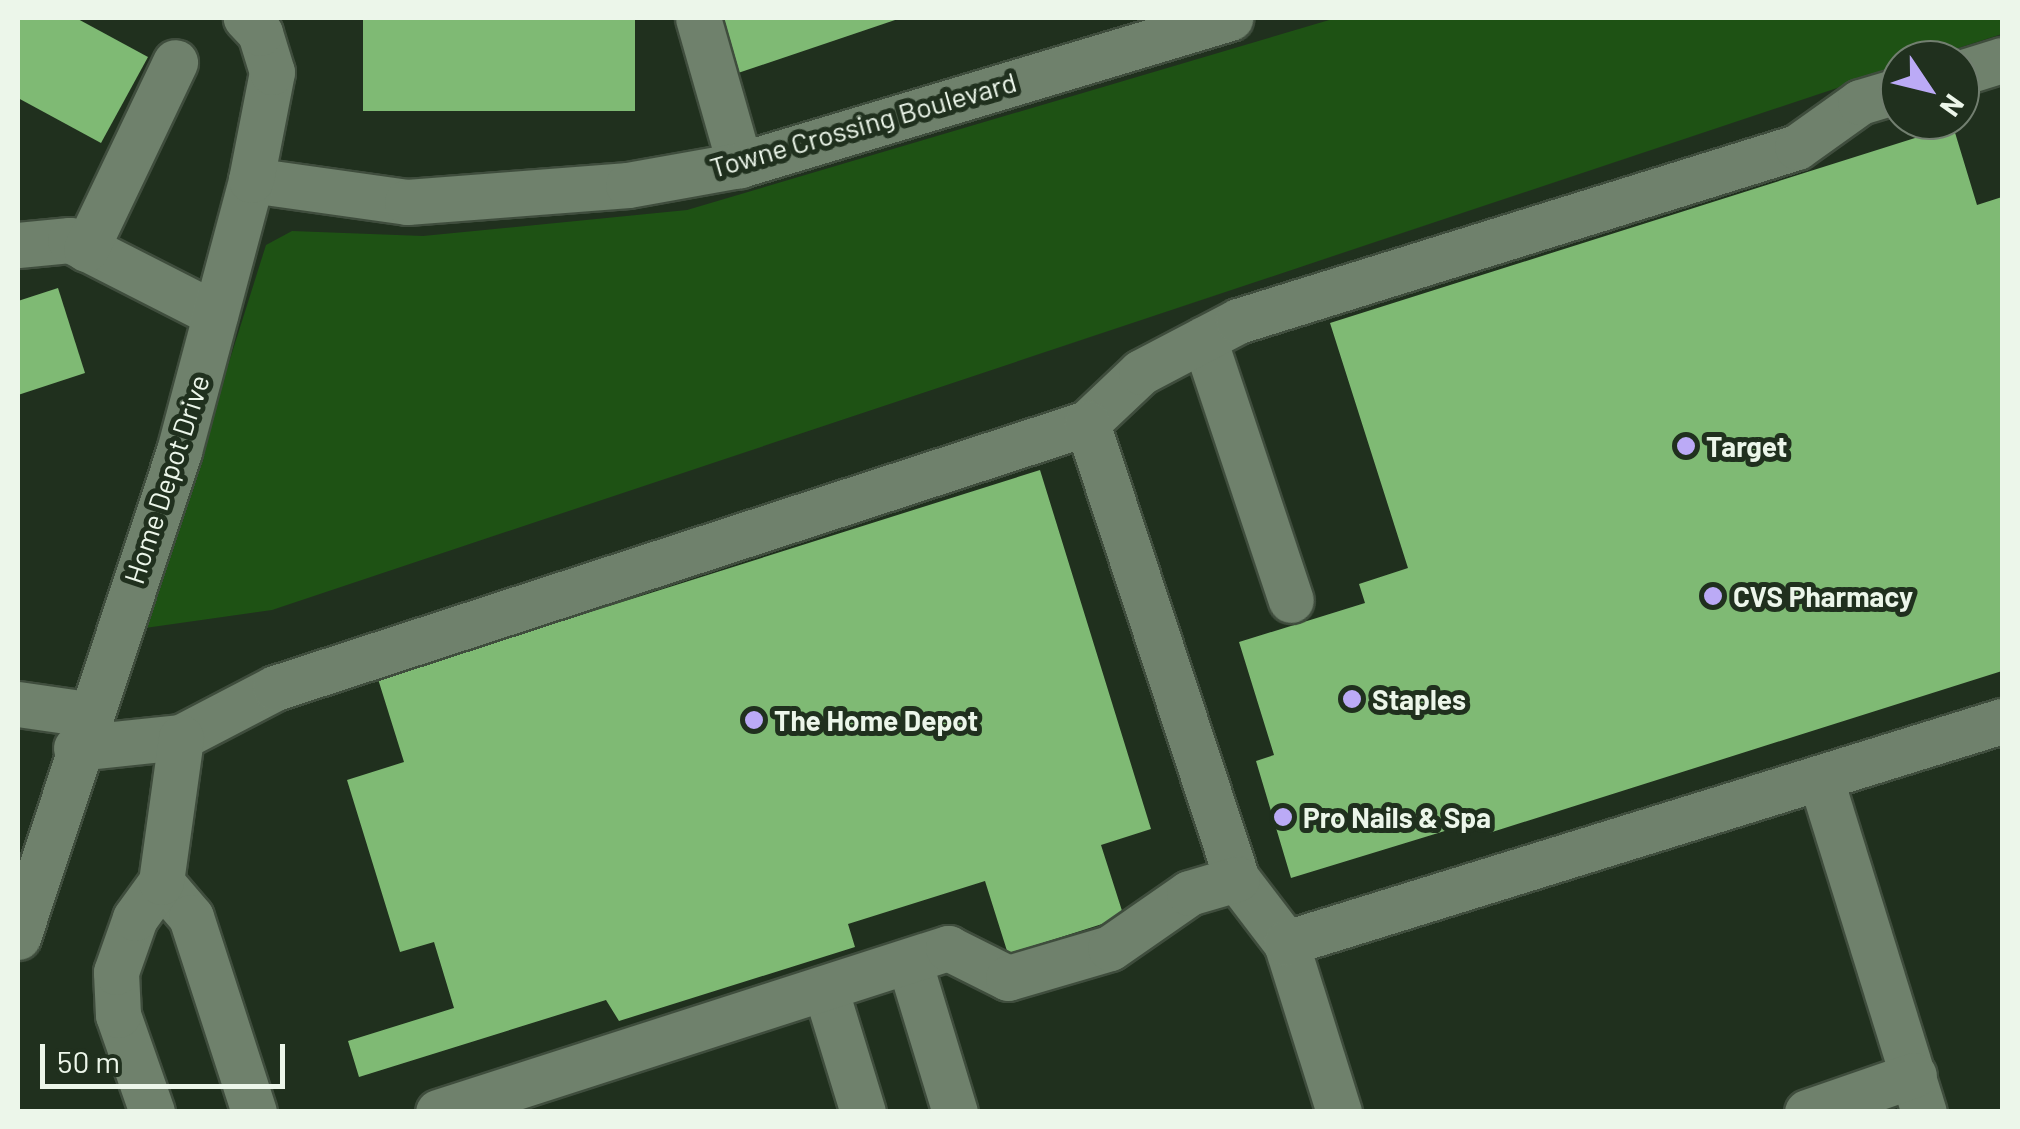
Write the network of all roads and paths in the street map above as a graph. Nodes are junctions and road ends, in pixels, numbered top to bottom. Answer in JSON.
{"nodes":[{"id":1,"x":246,"y":18,"type":"edge"},
{"id":2,"x":698,"y":18,"type":"edge"},
{"id":3,"x":1230,"y":18,"type":"edge"},
{"id":4,"x":1170,"y":26,"type":"edge"},
{"id":5,"x":1088,"y":37,"type":"edge"},
{"id":6,"x":175,"y":62,"type":"dead end"},
{"id":7,"x":1880,"y":96,"type":"edge"},
{"id":8,"x":740,"y":165,"type":"junction"},
{"id":9,"x":251,"y":180,"type":"junction"},
{"id":10,"x":18,"y":246,"type":"edge"},
{"id":11,"x":86,"y":249,"type":"junction"},
{"id":12,"x":215,"y":314,"type":"junction"},
{"id":13,"x":1204,"y":338,"type":"junction"},
{"id":14,"x":1087,"y":423,"type":"junction"},
{"id":15,"x":1291,"y":600,"type":"dead end"},
{"id":16,"x":18,"y":704,"type":"edge"},
{"id":17,"x":2002,"y":721,"type":"edge"},
{"id":18,"x":82,"y":731,"type":"junction"},
{"id":19,"x":181,"y":737,"type":"junction"},
{"id":20,"x":1820,"y":780,"type":"junction"},
{"id":21,"x":1237,"y":879,"type":"junction"},
{"id":22,"x":161,"y":882,"type":"junction"},
{"id":23,"x":18,"y":938,"type":"edge"},
{"id":24,"x":1286,"y":943,"type":"junction"},
{"id":25,"x":909,"y":961,"type":"junction"},
{"id":26,"x":825,"y":988,"type":"junction"},
{"id":27,"x":1919,"y":1093,"type":"edge"},
{"id":28,"x":152,"y":1112,"type":"edge"},
{"id":29,"x":254,"y":1112,"type":"edge"},
{"id":30,"x":438,"y":1112,"type":"edge"},
{"id":31,"x":863,"y":1112,"type":"edge"},
{"id":32,"x":955,"y":1112,"type":"edge"},
{"id":33,"x":1339,"y":1112,"type":"edge"},
{"id":34,"x":1807,"y":1112,"type":"edge"}],
"edges":[{"from":1,"to":9,"type":"street","name":"Home Depot Drive"},
{"from":2,"to":8,"type":"street"},
{"from":3,"to":4,"type":"street","name":"Towne Crossing Boulevard"},
{"from":4,"to":5,"type":"street","name":"Towne Crossing Boulevard"},
{"from":5,"to":8,"type":"street","name":"Towne Crossing Boulevard"},
{"from":6,"to":11,"type":"street"},
{"from":7,"to":13,"type":"street"},
{"from":8,"to":9,"type":"street","name":"Towne Crossing Boulevard"},
{"from":9,"to":12,"type":"street","name":"Home Depot Drive"},
{"from":10,"to":11,"type":"street"},
{"from":11,"to":12,"type":"street"},
{"from":12,"to":18,"type":"street","name":"Home Depot Drive"},
{"from":13,"to":14,"type":"street"},
{"from":13,"to":15,"type":"street"},
{"from":14,"to":19,"type":"street"},
{"from":14,"to":21,"type":"street"},
{"from":16,"to":18,"type":"street"},
{"from":17,"to":20,"type":"street"},
{"from":18,"to":19,"type":"street"},
{"from":18,"to":23,"type":"street","name":"Home Depot Drive"},
{"from":19,"to":22,"type":"street"},
{"from":20,"to":24,"type":"street"},
{"from":20,"to":27,"type":"street"},
{"from":21,"to":24,"type":"street"},
{"from":21,"to":25,"type":"street"},
{"from":22,"to":28,"type":"street"},
{"from":22,"to":29,"type":"street"},
{"from":24,"to":33,"type":"street"},
{"from":25,"to":26,"type":"street"},
{"from":25,"to":32,"type":"street"},
{"from":26,"to":30,"type":"street"},
{"from":26,"to":31,"type":"street"},
{"from":27,"to":34,"type":"street"}]}
